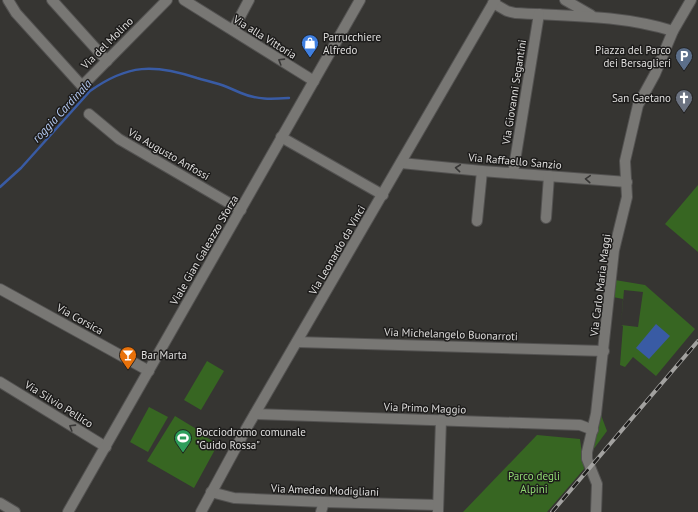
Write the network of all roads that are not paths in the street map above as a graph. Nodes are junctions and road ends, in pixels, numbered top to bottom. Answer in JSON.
{"nodes":[{"id":1,"x":8,"y":0,"type":"edge"},
{"id":2,"x":52,"y":0,"type":"edge"},
{"id":3,"x":167,"y":0,"type":"edge"},
{"id":4,"x":184,"y":0,"type":"edge"},
{"id":5,"x":249,"y":0,"type":"edge"},
{"id":6,"x":360,"y":0,"type":"edge"},
{"id":7,"x":565,"y":0,"type":"edge"},
{"id":8,"x":691,"y":0,"type":"edge"},
{"id":9,"x":494,"y":2,"type":"edge"},
{"id":10,"x":539,"y":14,"type":"junction"},
{"id":11,"x":593,"y":16,"type":"junction"},
{"id":12,"x":232,"y":30,"type":"junction"},
{"id":13,"x":673,"y":31,"type":"junction"},
{"id":14,"x":107,"y":61,"type":"junction"},
{"id":15,"x":314,"y":81,"type":"junction"},
{"id":16,"x":89,"y":114,"type":"dead end"},
{"id":17,"x":281,"y":137,"type":"junction"},
{"id":18,"x":401,"y":163,"type":"junction"},
{"id":19,"x":482,"y":171,"type":"junction"},
{"id":20,"x":513,"y":173,"type":"junction"},
{"id":21,"x":550,"y":176,"type":"junction"},
{"id":22,"x":627,"y":182,"type":"junction"},
{"id":23,"x":383,"y":195,"type":"junction"},
{"id":24,"x":241,"y":210,"type":"junction"},
{"id":25,"x":546,"y":218,"type":"dead end"},
{"id":26,"x":477,"y":221,"type":"dead end"},
{"id":27,"x":0,"y":289,"type":"edge"},
{"id":28,"x":297,"y":342,"type":"junction"},
{"id":29,"x":604,"y":351,"type":"junction"},
{"id":30,"x":149,"y":371,"type":"junction"},
{"id":31,"x":0,"y":382,"type":"edge"},
{"id":32,"x":255,"y":414,"type":"junction"},
{"id":33,"x":441,"y":420,"type":"junction"},
{"id":34,"x":593,"y":430,"type":"junction"},
{"id":35,"x":106,"y":447,"type":"junction"},
{"id":36,"x":211,"y":492,"type":"junction"},
{"id":37,"x":0,"y":503,"type":"edge"},
{"id":38,"x":322,"y":507,"type":"edge"},
{"id":39,"x":438,"y":508,"type":"edge"},
{"id":40,"x":15,"y":512,"type":"edge"},
{"id":41,"x":68,"y":512,"type":"edge"},
{"id":42,"x":201,"y":512,"type":"edge"},
{"id":43,"x":596,"y":512,"type":"edge"}],
"edges":[{"from":1,"to":14,"type":"street","name":"Via del Molino"},
{"from":2,"to":14,"type":"street"},
{"from":3,"to":14,"type":"street","name":"Via del Molino"},
{"from":4,"to":12,"type":"street","name":"Via alla Vittoria"},
{"from":5,"to":12,"type":"street"},
{"from":6,"to":15,"type":"street","name":"Viale Gian Galeazzo Sforza"},
{"from":7,"to":11,"type":"street"},
{"from":8,"to":13,"type":"street","name":"Via Carlo Maria Maggi"},
{"from":9,"to":10,"type":"street"},
{"from":9,"to":18,"type":"street","name":"Via Leonardo da Vinci"},
{"from":10,"to":11,"type":"street"},
{"from":10,"to":20,"type":"street","name":"Via Giovanni Segantini"},
{"from":11,"to":13,"type":"street"},
{"from":15,"to":12,"type":"street","name":"Via alla Vittoria","one_way":true},
{"from":13,"to":22,"type":"street","name":"Via Carlo Maria Maggi"},
{"from":15,"to":17,"type":"street","name":"Viale Gian Galeazzo Sforza"},
{"from":16,"to":24,"type":"street","name":"Via Augusto Anfossi"},
{"from":17,"to":23,"type":"street"},
{"from":17,"to":24,"type":"street","name":"Viale Gian Galeazzo Sforza"},
{"from":19,"to":18,"type":"street","name":"Via Raffaello Sanzio","one_way":true},
{"from":18,"to":23,"type":"street","name":"Via Leonardo da Vinci"},
{"from":19,"to":20,"type":"street","name":"Via Raffaello Sanzio"},
{"from":19,"to":26,"type":"street"},
{"from":20,"to":21,"type":"street","name":"Via Raffaello Sanzio"},
{"from":22,"to":21,"type":"street","name":"Via Raffaello Sanzio","one_way":true},
{"from":21,"to":25,"type":"street"},
{"from":22,"to":29,"type":"street","name":"Via Carlo Maria Maggi"},
{"from":23,"to":28,"type":"street","name":"Via Leonardo da Vinci"},
{"from":24,"to":30,"type":"street","name":"Viale Gian Galeazzo Sforza"},
{"from":27,"to":30,"type":"street","name":"Via Corsica"},
{"from":28,"to":29,"type":"street","name":"Via Michelangelo Buonarroti"},
{"from":28,"to":32,"type":"street","name":"Via Leonardo da Vinci"},
{"from":29,"to":34,"type":"street","name":"Via Carlo Maria Maggi"},
{"from":30,"to":35,"type":"street","name":"Viale Gian Galeazzo Sforza"},
{"from":35,"to":31,"type":"street","name":"Via Silvio Pellico","one_way":true},
{"from":32,"to":33,"type":"street","name":"Via Primo Maggio"},
{"from":32,"to":36,"type":"street","name":"Via Leonardo da Vinci"},
{"from":33,"to":34,"type":"street","name":"Via Primo Maggio"},
{"from":33,"to":39,"type":"street"},
{"from":34,"to":43,"type":"street","name":"Via Carlo Maria Maggi"},
{"from":35,"to":41,"type":"street","name":"Viale Gian Galeazzo Sforza"},
{"from":36,"to":38,"type":"street","name":"Via Amedeo Modigliani"},
{"from":36,"to":42,"type":"street","name":"Via Leonardo da Vinci"},
{"from":37,"to":40,"type":"street"},
{"from":38,"to":39,"type":"street","name":"Via Amedeo Modigliani"}]}
